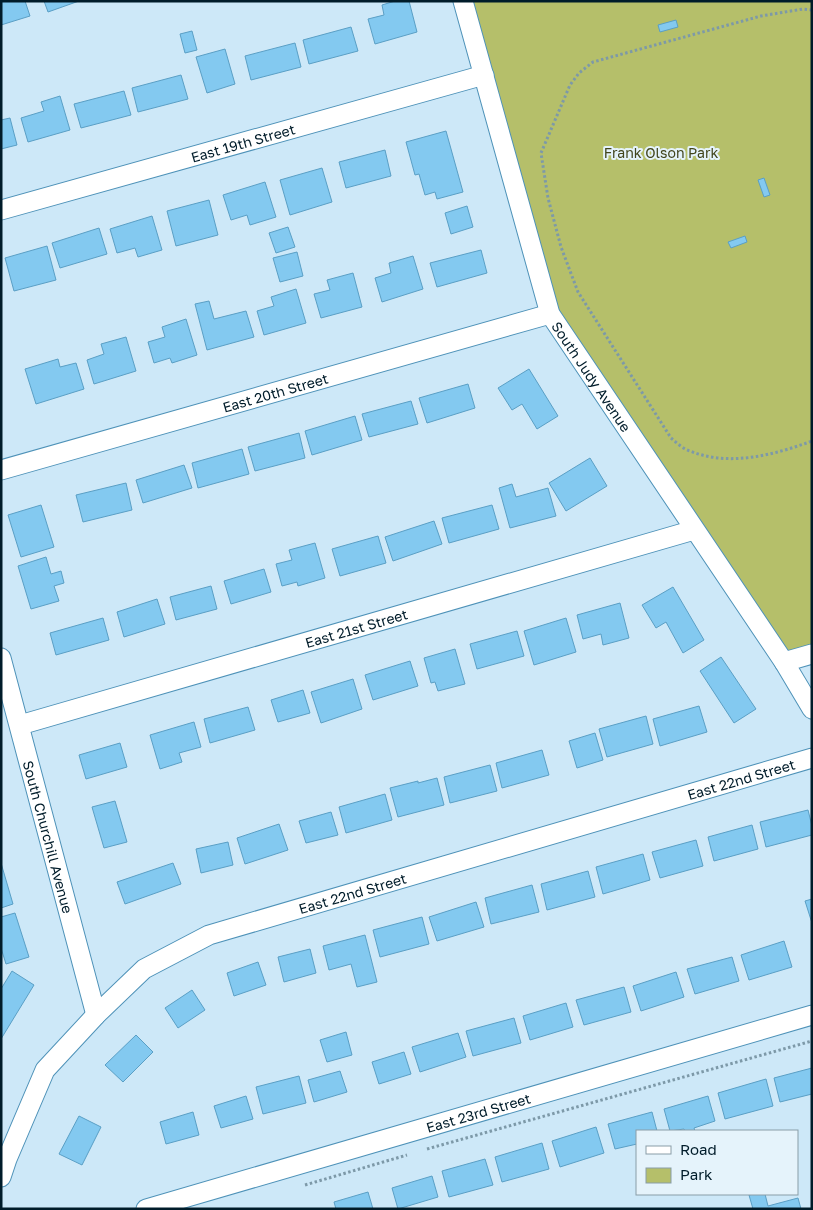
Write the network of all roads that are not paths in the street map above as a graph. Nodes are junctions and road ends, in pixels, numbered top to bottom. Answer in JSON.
{"nodes":[{"id":1,"x":463,"y":1,"type":"edge"},
{"id":2,"x":484,"y":75,"type":"junction"},
{"id":3,"x":1,"y":210,"type":"edge"},
{"id":4,"x":550,"y":314,"type":"junction"},
{"id":5,"x":1,"y":470,"type":"edge"},
{"id":6,"x":694,"y":530,"type":"junction"},
{"id":7,"x":812,"y":654,"type":"edge"},
{"id":8,"x":1,"y":658,"type":"edge"},
{"id":9,"x":784,"y":662,"type":"junction"},
{"id":10,"x":812,"y":709,"type":"edge"},
{"id":11,"x":20,"y":725,"type":"junction"},
{"id":12,"x":812,"y":758,"type":"edge"},
{"id":13,"x":96,"y":1015,"type":"junction"},
{"id":14,"x":812,"y":1015,"type":"edge"},
{"id":15,"x":1,"y":1177,"type":"edge"},
{"id":16,"x":146,"y":1209,"type":"edge"}],
"edges":[{"from":1,"to":2,"type":"street","name":"South Judy Avenue"},
{"from":2,"to":3,"type":"street","name":"East 19th Street"},
{"from":2,"to":4,"type":"street","name":"South Judy Avenue"},
{"from":4,"to":5,"type":"street","name":"East 20th Street"},
{"from":4,"to":6,"type":"street","name":"South Judy Avenue"},
{"from":6,"to":9,"type":"street","name":"South Judy Avenue"},
{"from":6,"to":11,"type":"street","name":"East 21st Street"},
{"from":7,"to":9,"type":"street"},
{"from":8,"to":11,"type":"street","name":"South Churchill Avenue"},
{"from":9,"to":10,"type":"street","name":"South Judy Avenue"},
{"from":11,"to":13,"type":"street","name":"South Churchill Avenue"},
{"from":12,"to":13,"type":"street","name":"East 22nd Street"},
{"from":13,"to":15,"type":"street","name":"East 22nd Street"},
{"from":14,"to":16,"type":"street","name":"East 23rd Street"}]}
